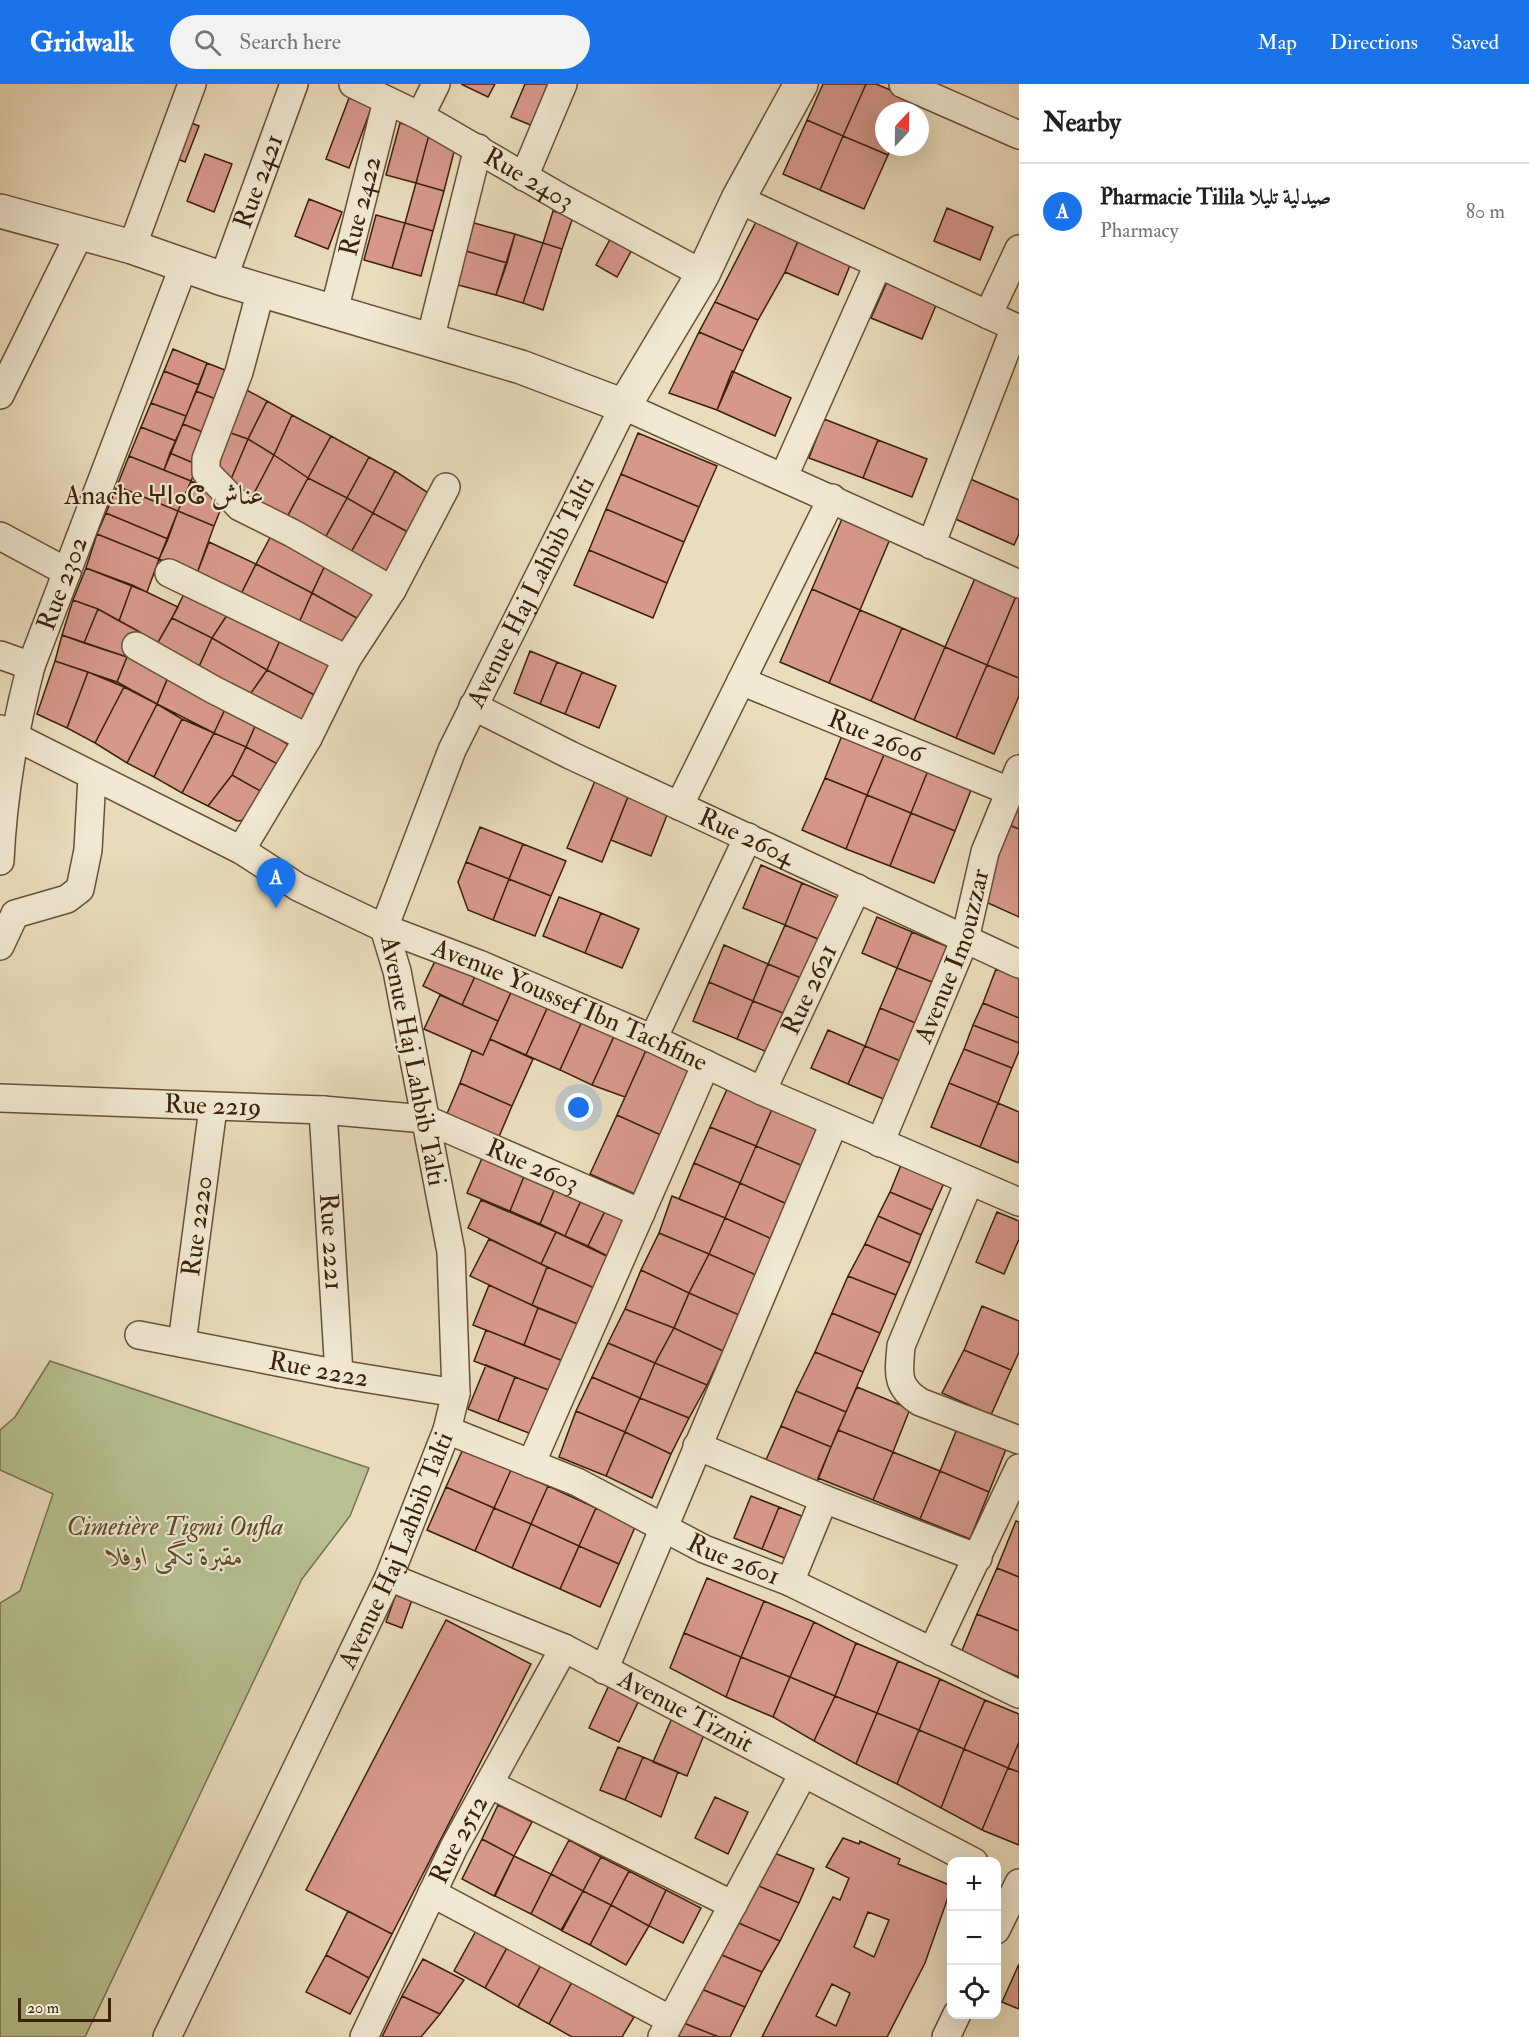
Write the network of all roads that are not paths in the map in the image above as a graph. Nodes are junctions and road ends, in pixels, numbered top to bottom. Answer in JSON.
{"nodes":[{"id":1,"x":192,"y":84,"type":"edge"},
{"id":2,"x":294,"y":84,"type":"edge"},
{"id":3,"x":353,"y":84,"type":"edge"},
{"id":4,"x":436,"y":84,"type":"edge"},
{"id":5,"x":562,"y":84,"type":"edge"},
{"id":6,"x":801,"y":84,"type":"edge"},
{"id":7,"x":903,"y":84,"type":"edge"},
{"id":8,"x":387,"y":101,"type":"junction"},
{"id":9,"x":420,"y":116,"type":"junction"},
{"id":10,"x":1019,"y":135,"type":"edge"},
{"id":11,"x":478,"y":148,"type":"junction"},
{"id":12,"x":524,"y":177,"type":"junction"},
{"id":13,"x":738,"y":199,"type":"junction"},
{"id":14,"x":0,"y":211,"type":"edge"},
{"id":15,"x":80,"y":233,"type":"junction"},
{"id":16,"x":132,"y":247,"type":"junction"},
{"id":17,"x":1019,"y":249,"type":"edge"},
{"id":18,"x":184,"y":265,"type":"junction"},
{"id":19,"x":878,"y":265,"type":"junction"},
{"id":20,"x":703,"y":274,"type":"junction"},
{"id":21,"x":223,"y":279,"type":"junction"},
{"id":22,"x":261,"y":290,"type":"junction"},
{"id":23,"x":334,"y":311,"type":"junction"},
{"id":24,"x":988,"y":315,"type":"junction"},
{"id":25,"x":1017,"y":328,"type":"edge"},
{"id":26,"x":430,"y":340,"type":"junction"},
{"id":27,"x":0,"y":395,"type":"edge"},
{"id":28,"x":624,"y":406,"type":"junction"},
{"id":29,"x":784,"y":476,"type":"junction"},
{"id":30,"x":446,"y":487,"type":"dead end"},
{"id":31,"x":832,"y":498,"type":"junction"},
{"id":32,"x":0,"y":536,"type":"edge"},
{"id":33,"x":931,"y":545,"type":"junction"},
{"id":34,"x":67,"y":572,"type":"junction"},
{"id":35,"x":169,"y":573,"type":"dead end"},
{"id":36,"x":1019,"y":584,"type":"edge"},
{"id":37,"x":392,"y":590,"type":"junction"},
{"id":38,"x":136,"y":646,"type":"dead end"},
{"id":39,"x":0,"y":655,"type":"edge"},
{"id":40,"x":347,"y":659,"type":"junction"},
{"id":41,"x":31,"y":666,"type":"junction"},
{"id":42,"x":741,"y":681,"type":"junction"},
{"id":43,"x":473,"y":706,"type":"junction"},
{"id":44,"x":7,"y":732,"type":"edge"},
{"id":45,"x":308,"y":738,"type":"junction"},
{"id":46,"x":92,"y":776,"type":"junction"},
{"id":47,"x":1014,"y":779,"type":"edge"},
{"id":48,"x":679,"y":806,"type":"junction"},
{"id":49,"x":748,"y":837,"type":"junction"},
{"id":50,"x":242,"y":850,"type":"junction"},
{"id":51,"x":0,"y":861,"type":"edge"},
{"id":52,"x":857,"y":888,"type":"junction"},
{"id":53,"x":8,"y":908,"type":"edge"},
{"id":54,"x":384,"y":928,"type":"junction"},
{"id":55,"x":965,"y":939,"type":"junction"},
{"id":56,"x":0,"y":946,"type":"edge"},
{"id":57,"x":1019,"y":964,"type":"edge"},
{"id":58,"x":653,"y":1039,"type":"junction"},
{"id":59,"x":706,"y":1064,"type":"junction"},
{"id":60,"x":762,"y":1091,"type":"junction"},
{"id":61,"x":0,"y":1098,"type":"edge"},
{"id":62,"x":213,"y":1108,"type":"junction"},
{"id":63,"x":323,"y":1110,"type":"junction"},
{"id":64,"x":426,"y":1119,"type":"junction"},
{"id":65,"x":834,"y":1123,"type":"junction"},
{"id":66,"x":880,"y":1143,"type":"junction"},
{"id":67,"x":969,"y":1182,"type":"junction"},
{"id":68,"x":1019,"y":1202,"type":"edge"},
{"id":69,"x":641,"y":1213,"type":"junction"},
{"id":70,"x":139,"y":1335,"type":"dead end"},
{"id":71,"x":182,"y":1343,"type":"junction"},
{"id":72,"x":339,"y":1374,"type":"junction"},
{"id":73,"x":456,"y":1393,"type":"junction"},
{"id":74,"x":447,"y":1430,"type":"junction"},
{"id":75,"x":1019,"y":1440,"type":"edge"},
{"id":76,"x":697,"y":1446,"type":"junction"},
{"id":77,"x":531,"y":1464,"type":"junction"},
{"id":78,"x":1019,"y":1468,"type":"edge"},
{"id":79,"x":824,"y":1499,"type":"junction"},
{"id":80,"x":663,"y":1527,"type":"junction"},
{"id":81,"x":978,"y":1558,"type":"junction"},
{"id":82,"x":389,"y":1577,"type":"junction"},
{"id":83,"x":790,"y":1582,"type":"junction"},
{"id":84,"x":564,"y":1648,"type":"junction"},
{"id":85,"x":932,"y":1652,"type":"junction"},
{"id":86,"x":604,"y":1670,"type":"junction"},
{"id":87,"x":1019,"y":1694,"type":"edge"},
{"id":88,"x":803,"y":1774,"type":"junction"},
{"id":89,"x":489,"y":1784,"type":"junction"},
{"id":90,"x":964,"y":1857,"type":"edge"},
{"id":91,"x":1013,"y":1881,"type":"edge"},
{"id":92,"x":432,"y":1893,"type":"junction"},
{"id":93,"x":732,"y":1905,"type":"junction"},
{"id":94,"x":1001,"y":1916,"type":"edge"},
{"id":95,"x":955,"y":2019,"type":"edge"},
{"id":96,"x":666,"y":2028,"type":"edge"},
{"id":97,"x":167,"y":2037,"type":"edge"},
{"id":98,"x":364,"y":2037,"type":"edge"},
{"id":99,"x":946,"y":2037,"type":"edge"}],
"edges":[{"from":1,"to":16,"type":"street"},
{"from":2,"to":21,"type":"street","name":"Rue 2421"},
{"from":3,"to":8,"type":"street","name":"Rue 2403"},
{"from":4,"to":9,"type":"street"},
{"from":5,"to":12,"type":"street"},
{"from":6,"to":13,"type":"street","name":"Avenue Haj Lahbib Talti"},
{"from":7,"to":10,"type":"street"},
{"from":8,"to":9,"type":"street","name":"Rue 2403"},
{"from":8,"to":23,"type":"street","name":"Rue 2422"},
{"from":9,"to":11,"type":"street","name":"Rue 2403"},
{"from":11,"to":12,"type":"street","name":"Rue 2403"},
{"from":11,"to":26,"type":"street"},
{"from":12,"to":20,"type":"street","name":"Rue 2403"},
{"from":13,"to":19,"type":"street"},
{"from":13,"to":20,"type":"street","name":"Avenue Haj Lahbib Talti"},
{"from":14,"to":15,"type":"street"},
{"from":15,"to":16,"type":"street"},
{"from":15,"to":27,"type":"street"},
{"from":16,"to":18,"type":"street"},
{"from":17,"to":24,"type":"street"},
{"from":18,"to":21,"type":"street"},
{"from":18,"to":34,"type":"street","name":"Rue 2302"},
{"from":19,"to":24,"type":"street"},
{"from":19,"to":29,"type":"street"},
{"from":20,"to":28,"type":"street","name":"Avenue Haj Lahbib Talti"},
{"from":21,"to":22,"type":"street"},
{"from":22,"to":23,"type":"street"},
{"from":22,"to":37,"type":"street"},
{"from":23,"to":26,"type":"street"},
{"from":24,"to":25,"type":"street"},
{"from":25,"to":33,"type":"street"},
{"from":26,"to":28,"type":"street"},
{"from":28,"to":29,"type":"street"},
{"from":28,"to":43,"type":"street","name":"Avenue Haj Lahbib Talti"},
{"from":29,"to":31,"type":"street"},
{"from":30,"to":37,"type":"street"},
{"from":31,"to":33,"type":"street"},
{"from":31,"to":42,"type":"street"},
{"from":32,"to":34,"type":"street"},
{"from":33,"to":36,"type":"street"},
{"from":34,"to":41,"type":"street","name":"Rue 2302"},
{"from":35,"to":40,"type":"street"},
{"from":37,"to":40,"type":"street"},
{"from":38,"to":45,"type":"street"},
{"from":39,"to":41,"type":"street"},
{"from":40,"to":45,"type":"street"},
{"from":41,"to":44,"type":"street","name":"Rue 2302"},
{"from":42,"to":47,"type":"street","name":"Rue 2606"},
{"from":42,"to":48,"type":"street"},
{"from":43,"to":48,"type":"street","name":"Rue 2604"},
{"from":43,"to":54,"type":"street","name":"Avenue Haj Lahbib Talti"},
{"from":44,"to":46,"type":"street","name":"Avenue Youssef Ibn Tachfine"},
{"from":44,"to":51,"type":"street","name":"Rue 2302"},
{"from":45,"to":50,"type":"street"},
{"from":46,"to":50,"type":"street","name":"Avenue Youssef Ibn Tachfine"},
{"from":46,"to":53,"type":"street"},
{"from":47,"to":55,"type":"street","name":"Avenue Imouzzar"},
{"from":48,"to":49,"type":"street","name":"Rue 2604"},
{"from":49,"to":52,"type":"street","name":"Rue 2604"},
{"from":49,"to":58,"type":"street"},
{"from":50,"to":54,"type":"street","name":"Avenue Youssef Ibn Tachfine"},
{"from":52,"to":55,"type":"street","name":"Rue 2604"},
{"from":52,"to":60,"type":"street","name":"Rue 2621"},
{"from":53,"to":56,"type":"street"},
{"from":54,"to":58,"type":"street","name":"Avenue Youssef Ibn Tachfine"},
{"from":54,"to":64,"type":"street","name":"Avenue Haj Lahbib Talti"},
{"from":55,"to":57,"type":"street","name":"Rue 2604"},
{"from":55,"to":66,"type":"street","name":"Avenue Imouzzar"},
{"from":58,"to":59,"type":"street","name":"Avenue Youssef Ibn Tachfine"},
{"from":59,"to":60,"type":"street","name":"Avenue Youssef Ibn Tachfine"},
{"from":59,"to":69,"type":"street"},
{"from":60,"to":65,"type":"street","name":"Avenue Youssef Ibn Tachfine"},
{"from":61,"to":62,"type":"street","name":"Rue 2219"},
{"from":62,"to":63,"type":"street","name":"Rue 2219"},
{"from":62,"to":71,"type":"street","name":"Rue 2220"},
{"from":63,"to":64,"type":"street","name":"Rue 2219"},
{"from":63,"to":72,"type":"street","name":"Rue 2221"},
{"from":64,"to":69,"type":"street","name":"Rue 2603"},
{"from":64,"to":73,"type":"street","name":"Avenue Haj Lahbib Talti"},
{"from":65,"to":66,"type":"street","name":"Avenue Youssef Ibn Tachfine"},
{"from":65,"to":76,"type":"street"},
{"from":66,"to":67,"type":"street","name":"Avenue Youssef Ibn Tachfine"},
{"from":67,"to":68,"type":"street","name":"Avenue Youssef Ibn Tachfine"},
{"from":67,"to":75,"type":"street"},
{"from":69,"to":77,"type":"street"},
{"from":70,"to":71,"type":"street","name":"Rue 2222"},
{"from":71,"to":72,"type":"street","name":"Rue 2222"},
{"from":72,"to":73,"type":"street","name":"Rue 2222"},
{"from":73,"to":74,"type":"street","name":"Avenue Haj Lahbib Talti"},
{"from":74,"to":77,"type":"street","name":"Rue 2601"},
{"from":74,"to":82,"type":"street","name":"Avenue Haj Lahbib Talti"},
{"from":76,"to":79,"type":"street"},
{"from":76,"to":80,"type":"street"},
{"from":77,"to":80,"type":"street","name":"Rue 2601"},
{"from":78,"to":81,"type":"street"},
{"from":79,"to":81,"type":"street"},
{"from":79,"to":83,"type":"street"},
{"from":80,"to":83,"type":"street","name":"Rue 2601"},
{"from":80,"to":86,"type":"street"},
{"from":81,"to":85,"type":"street"},
{"from":82,"to":84,"type":"street","name":"Avenue Tiznit"},
{"from":82,"to":97,"type":"street","name":"Avenue Haj Lahbib Talti"},
{"from":83,"to":85,"type":"street","name":"Rue 2601"},
{"from":84,"to":86,"type":"street","name":"Avenue Tiznit"},
{"from":84,"to":89,"type":"street","name":"Rue 2512"},
{"from":85,"to":87,"type":"street","name":"Rue 2601"},
{"from":86,"to":88,"type":"street","name":"Avenue Tiznit"},
{"from":88,"to":90,"type":"street","name":"Avenue Tiznit"},
{"from":88,"to":93,"type":"street"},
{"from":89,"to":92,"type":"street","name":"Rue 2512"},
{"from":89,"to":93,"type":"street"},
{"from":91,"to":94,"type":"street"},
{"from":92,"to":96,"type":"street"},
{"from":92,"to":98,"type":"street","name":"Rue 2512"},
{"from":93,"to":96,"type":"street"},
{"from":95,"to":99,"type":"street"}]}
